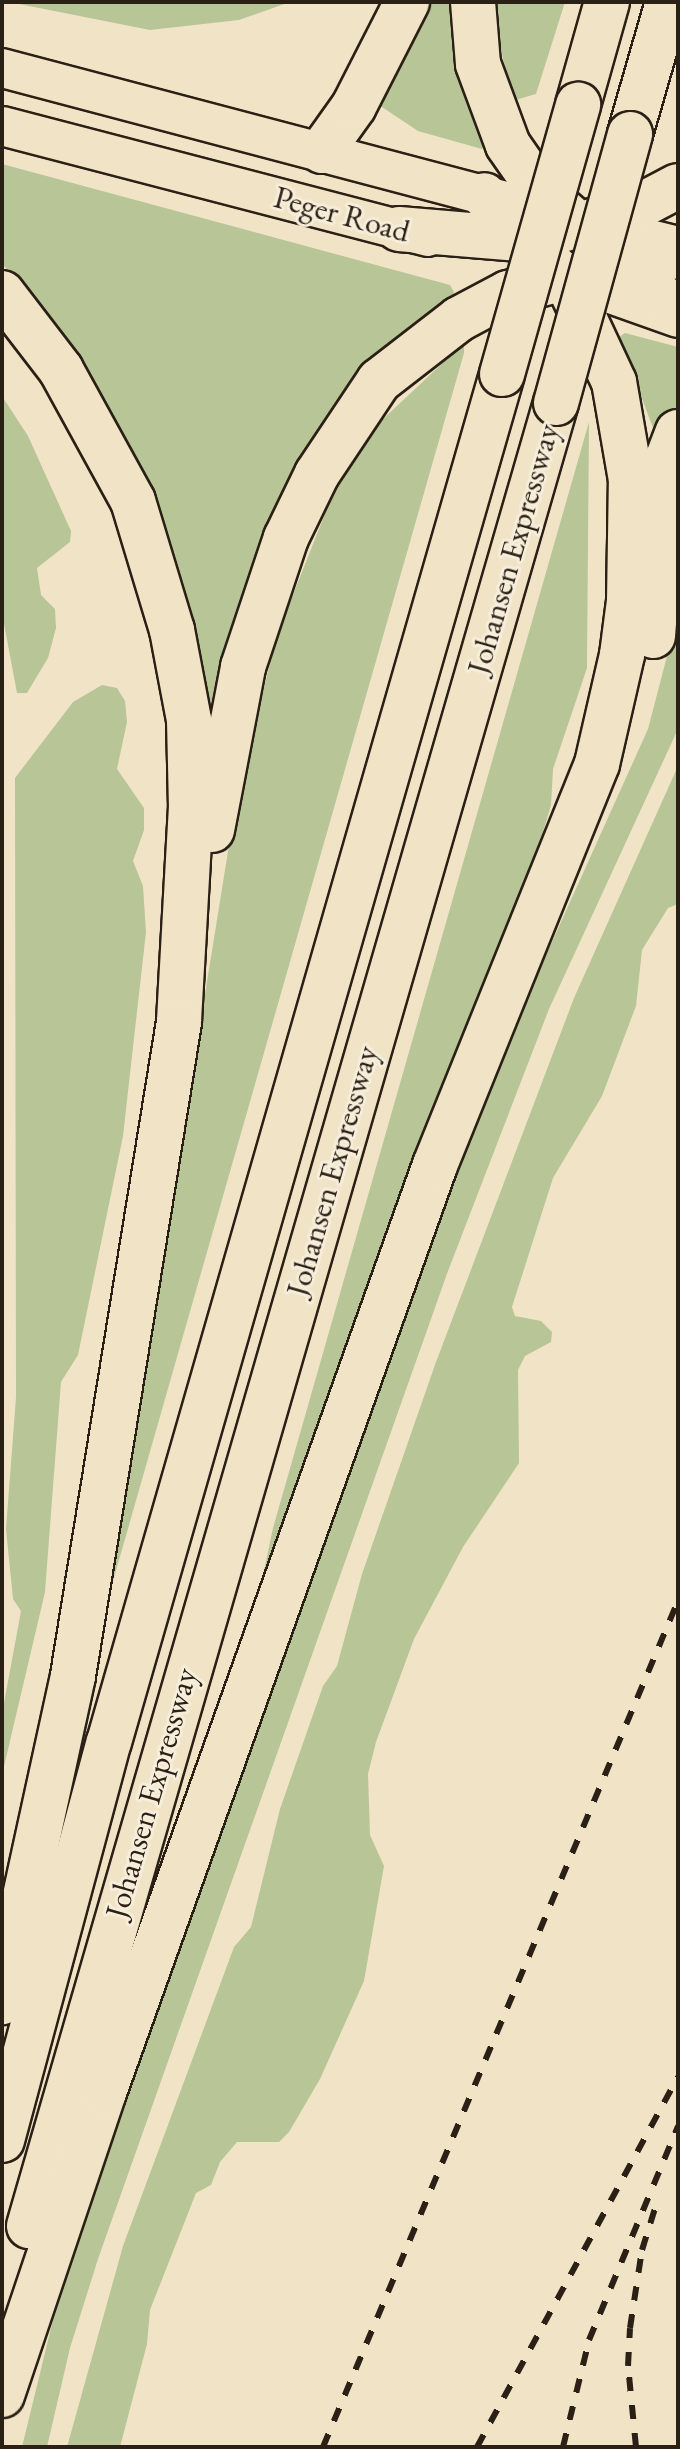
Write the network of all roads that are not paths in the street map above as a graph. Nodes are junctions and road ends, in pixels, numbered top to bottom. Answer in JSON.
{"nodes":[{"id":1,"x":407,"y":2,"type":"edge"},
{"id":2,"x":473,"y":2,"type":"edge"},
{"id":3,"x":607,"y":2,"type":"edge"},
{"id":4,"x":668,"y":2,"type":"edge"},
{"id":5,"x":2,"y":68,"type":"edge"},
{"id":6,"x":2,"y":126,"type":"edge"},
{"id":7,"x":322,"y":151,"type":"junction"},
{"id":8,"x":678,"y":186,"type":"edge"},
{"id":9,"x":484,"y":195,"type":"junction"},
{"id":10,"x":580,"y":222,"type":"junction"},
{"id":11,"x":399,"y":229,"type":"junction"},
{"id":12,"x":529,"y":240,"type":"junction"},
{"id":13,"x":678,"y":246,"type":"edge"},
{"id":14,"x":678,"y":256,"type":"edge"},
{"id":15,"x":622,"y":265,"type":"junction"},
{"id":16,"x":566,"y":279,"type":"junction"},
{"id":17,"x":2,"y":293,"type":"edge"},
{"id":18,"x":678,"y":311,"type":"edge"},
{"id":19,"x":678,"y":318,"type":"edge"},
{"id":20,"x":678,"y":432,"type":"edge"},
{"id":21,"x":597,"y":764,"type":"junction"},
{"id":22,"x":179,"y":1022,"type":"junction"},
{"id":23,"x":2,"y":2002,"type":"edge"},
{"id":24,"x":2,"y":2140,"type":"edge"},
{"id":25,"x":2,"y":2342,"type":"edge"},
{"id":26,"x":2,"y":2395,"type":"edge"}],
"edges":[{"from":1,"to":7,"type":"highway"},
{"from":2,"to":10,"type":"highway"},
{"from":3,"to":24,"type":"highway","name":"Johansen Expressway","bridge":true},
{"from":4,"to":25,"type":"highway","name":"Johansen Expressway","bridge":true},
{"from":5,"to":7,"type":"main road","name":"Peger Road"},
{"from":6,"to":11,"type":"main road","name":"Peger Road"},
{"from":7,"to":9,"type":"main road","name":"Peger Road"},
{"from":8,"to":10,"type":"highway"},
{"from":9,"to":10,"type":"main road","name":"Peger Road"},
{"from":9,"to":12,"type":"highway"},
{"from":10,"to":12,"type":"highway"},
{"from":10,"to":13,"type":"main road","name":"Peger Road"},
{"from":10,"to":15,"type":"highway"},
{"from":11,"to":12,"type":"highway"},
{"from":11,"to":16,"type":"main road","name":"Peger Road"},
{"from":12,"to":16,"type":"highway"},
{"from":14,"to":15,"type":"highway"},
{"from":15,"to":16,"type":"highway"},
{"from":15,"to":18,"type":"highway"},
{"from":16,"to":19,"type":"main road","name":"Peger Road"},
{"from":16,"to":21,"type":"highway"},
{"from":16,"to":22,"type":"highway"},
{"from":17,"to":22,"type":"highway"},
{"from":20,"to":21,"type":"highway"},
{"from":21,"to":26,"type":"highway"},
{"from":22,"to":23,"type":"highway"}]}
